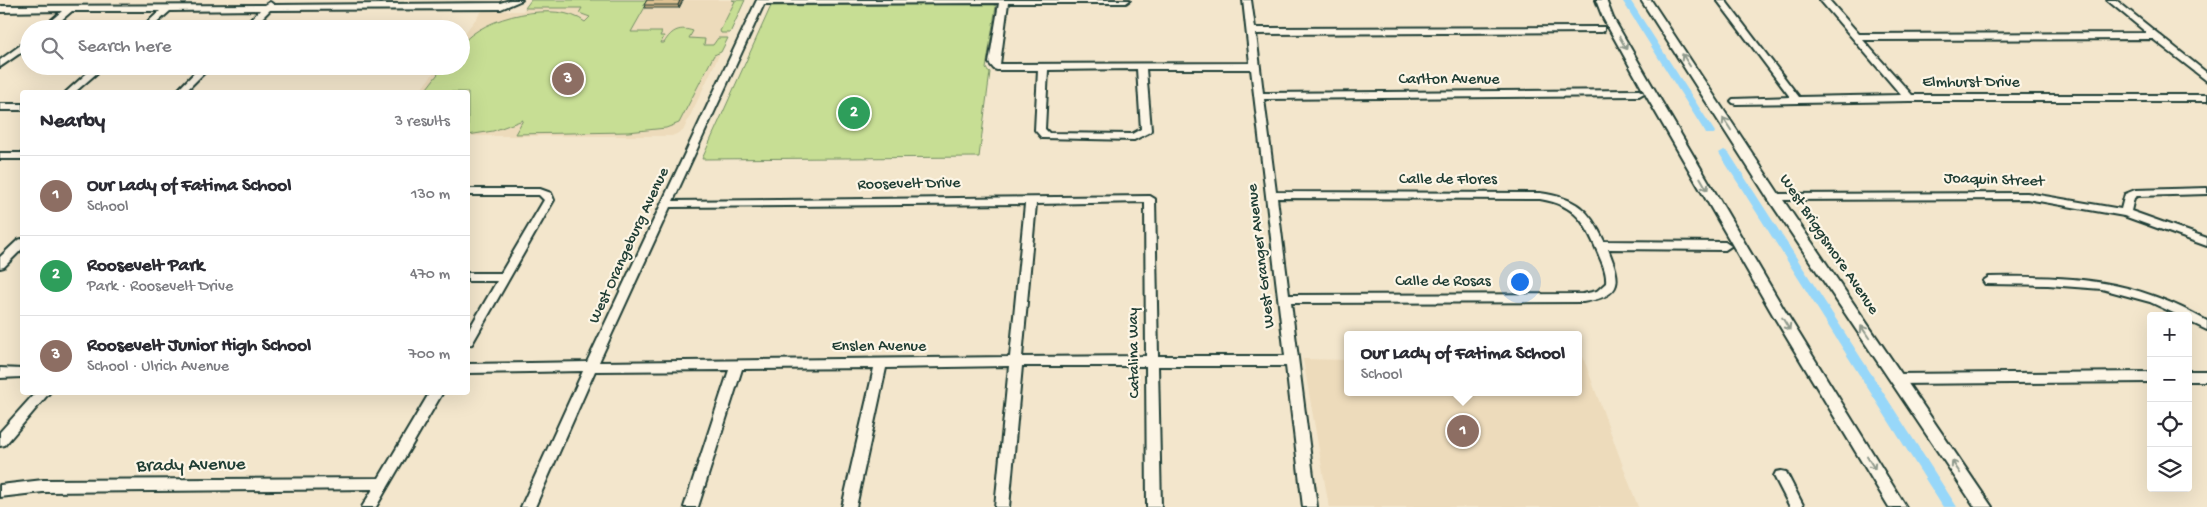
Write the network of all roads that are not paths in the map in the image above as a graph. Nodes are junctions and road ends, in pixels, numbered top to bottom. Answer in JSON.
{"nodes":[{"id":1,"x":33,"y":0,"type":"edge"},
{"id":2,"x":275,"y":0,"type":"edge"},
{"id":3,"x":518,"y":0,"type":"edge"},
{"id":4,"x":1004,"y":0,"type":"edge"},
{"id":5,"x":1126,"y":0,"type":"edge"},
{"id":6,"x":1247,"y":0,"type":"edge"},
{"id":7,"x":1601,"y":0,"type":"edge"},
{"id":8,"x":1646,"y":0,"type":"edge"},
{"id":9,"x":1721,"y":0,"type":"edge"},
{"id":10,"x":1824,"y":0,"type":"edge"},
{"id":11,"x":2111,"y":0,"type":"edge"},
{"id":12,"x":761,"y":1,"type":"edge"},
{"id":13,"x":268,"y":7,"type":"junction"},
{"id":14,"x":71,"y":8,"type":"junction"},
{"id":15,"x":168,"y":8,"type":"junction"},
{"id":16,"x":0,"y":9,"type":"edge"},
{"id":17,"x":21,"y":9,"type":"junction"},
{"id":18,"x":56,"y":20,"type":"edge"},
{"id":19,"x":154,"y":20,"type":"edge"},
{"id":20,"x":255,"y":20,"type":"edge"},
{"id":21,"x":1601,"y":29,"type":"dead end"},
{"id":22,"x":1251,"y":31,"type":"junction"},
{"id":23,"x":2154,"y":36,"type":"junction"},
{"id":24,"x":1856,"y":37,"type":"junction"},
{"id":25,"x":20,"y":49,"type":"edge"},
{"id":26,"x":0,"y":64,"type":"edge"},
{"id":27,"x":1255,"y":66,"type":"junction"},
{"id":28,"x":1141,"y":67,"type":"junction"},
{"id":29,"x":1044,"y":68,"type":"junction"},
{"id":30,"x":90,"y":75,"type":"edge"},
{"id":31,"x":198,"y":75,"type":"edge"},
{"id":32,"x":2207,"y":78,"type":"edge"},
{"id":33,"x":72,"y":90,"type":"edge"},
{"id":34,"x":182,"y":90,"type":"edge"},
{"id":35,"x":1639,"y":93,"type":"dead end"},
{"id":36,"x":1259,"y":96,"type":"junction"},
{"id":37,"x":1909,"y":98,"type":"junction"},
{"id":38,"x":2207,"y":98,"type":"edge"},
{"id":39,"x":1796,"y":100,"type":"junction"},
{"id":40,"x":1736,"y":101,"type":"dead end"},
{"id":41,"x":20,"y":107,"type":"edge"},
{"id":42,"x":0,"y":108,"type":"edge"},
{"id":43,"x":0,"y":156,"type":"edge"},
{"id":44,"x":20,"y":156,"type":"edge"},
{"id":45,"x":2207,"y":191,"type":"edge"},
{"id":46,"x":470,"y":192,"type":"edge"},
{"id":47,"x":1271,"y":195,"type":"junction"},
{"id":48,"x":1774,"y":197,"type":"junction"},
{"id":49,"x":1150,"y":198,"type":"joint"},
{"id":50,"x":1031,"y":200,"type":"junction"},
{"id":51,"x":668,"y":204,"type":"junction"},
{"id":52,"x":2126,"y":213,"type":"junction"},
{"id":53,"x":2207,"y":242,"type":"edge"},
{"id":54,"x":20,"y":244,"type":"edge"},
{"id":55,"x":1600,"y":245,"type":"junction"},
{"id":56,"x":1725,"y":246,"type":"dead end"},
{"id":57,"x":0,"y":264,"type":"edge"},
{"id":58,"x":470,"y":277,"type":"edge"},
{"id":59,"x":503,"y":277,"type":"junction"},
{"id":60,"x":1989,"y":281,"type":"dead end"},
{"id":61,"x":1283,"y":299,"type":"junction"},
{"id":62,"x":2207,"y":326,"type":"edge"},
{"id":63,"x":470,"y":337,"type":"edge"},
{"id":64,"x":1151,"y":360,"type":"junction"},
{"id":65,"x":1016,"y":361,"type":"junction"},
{"id":66,"x":1290,"y":361,"type":"junction"},
{"id":67,"x":881,"y":364,"type":"junction"},
{"id":68,"x":737,"y":365,"type":"junction"},
{"id":69,"x":590,"y":366,"type":"junction"},
{"id":70,"x":470,"y":368,"type":"edge"},
{"id":71,"x":0,"y":373,"type":"edge"},
{"id":72,"x":20,"y":373,"type":"edge"},
{"id":73,"x":2192,"y":376,"type":"edge"},
{"id":74,"x":2207,"y":376,"type":"edge"},
{"id":75,"x":2147,"y":377,"type":"edge"},
{"id":76,"x":1896,"y":378,"type":"junction"},
{"id":77,"x":41,"y":395,"type":"edge"},
{"id":78,"x":436,"y":395,"type":"edge"},
{"id":79,"x":0,"y":441,"type":"edge"},
{"id":80,"x":1781,"y":476,"type":"dead end"},
{"id":81,"x":383,"y":483,"type":"junction"},
{"id":82,"x":0,"y":491,"type":"edge"},
{"id":83,"x":370,"y":507,"type":"edge"},
{"id":84,"x":528,"y":507,"type":"edge"},
{"id":85,"x":691,"y":507,"type":"edge"},
{"id":86,"x":849,"y":507,"type":"edge"},
{"id":87,"x":1002,"y":507,"type":"edge"},
{"id":88,"x":1154,"y":507,"type":"edge"},
{"id":89,"x":1310,"y":507,"type":"edge"},
{"id":90,"x":1797,"y":507,"type":"edge"},
{"id":91,"x":1898,"y":507,"type":"edge"},
{"id":92,"x":1984,"y":507,"type":"edge"}],
"edges":[{"from":1,"to":17,"type":"street"},
{"from":2,"to":13,"type":"street"},
{"from":3,"to":13,"type":"street"},
{"from":4,"to":5,"type":"street"},
{"from":4,"to":12,"type":"street"},
{"from":4,"to":29,"type":"street"},
{"from":6,"to":22,"type":"street","name":"West Granger Avenue"},
{"from":7,"to":91,"type":"main road","one_way":true},
{"from":48,"to":8,"type":"main road","name":"West Briggsmore Avenue","one_way":true},
{"from":9,"to":39,"type":"street"},
{"from":10,"to":24,"type":"street"},
{"from":11,"to":23,"type":"street"},
{"from":12,"to":51,"type":"street","name":"West Orangeburg Avenue"},
{"from":13,"to":15,"type":"street"},
{"from":13,"to":20,"type":"street"},
{"from":14,"to":15,"type":"street"},
{"from":14,"to":17,"type":"street"},
{"from":14,"to":18,"type":"street"},
{"from":15,"to":19,"type":"street"},
{"from":16,"to":17,"type":"street"},
{"from":21,"to":22,"type":"street"},
{"from":22,"to":27,"type":"street","name":"West Granger Avenue"},
{"from":23,"to":24,"type":"street"},
{"from":23,"to":32,"type":"street"},
{"from":24,"to":37,"type":"street"},
{"from":25,"to":26,"type":"street"},
{"from":27,"to":28,"type":"street"},
{"from":27,"to":36,"type":"street","name":"West Granger Avenue"},
{"from":28,"to":29,"type":"street"},
{"from":28,"to":29,"type":"street"},
{"from":30,"to":33,"type":"street"},
{"from":31,"to":34,"type":"street"},
{"from":35,"to":36,"type":"street","name":"Carlton Avenue"},
{"from":36,"to":47,"type":"street","name":"West Granger Avenue"},
{"from":37,"to":38,"type":"street","name":"Elmhurst Drive"},
{"from":37,"to":39,"type":"street","name":"Elmhurst Drive"},
{"from":39,"to":40,"type":"street","name":"Elmhurst Drive"},
{"from":41,"to":42,"type":"street"},
{"from":43,"to":44,"type":"street"},
{"from":45,"to":52,"type":"street"},
{"from":46,"to":59,"type":"street"},
{"from":47,"to":55,"type":"street","name":"Calle de Flores"},
{"from":47,"to":61,"type":"street","name":"West Granger Avenue"},
{"from":48,"to":52,"type":"street","name":"Joaquin Street"},
{"from":76,"to":48,"type":"main road","name":"West Briggsmore Avenue","one_way":true},
{"from":49,"to":50,"type":"street","name":"Roosevelt Drive"},
{"from":49,"to":64,"type":"street","name":"Catalina Way"},
{"from":50,"to":51,"type":"street","name":"Roosevelt Drive"},
{"from":50,"to":65,"type":"street"},
{"from":51,"to":69,"type":"street","name":"West Orangeburg Avenue"},
{"from":52,"to":53,"type":"street","name":"Joaquin Street"},
{"from":54,"to":57,"type":"street"},
{"from":55,"to":56,"type":"street"},
{"from":55,"to":61,"type":"street","name":"Calle de Rosas"},
{"from":58,"to":59,"type":"street"},
{"from":59,"to":63,"type":"street"},
{"from":60,"to":62,"type":"street"},
{"from":61,"to":66,"type":"street","name":"West Granger Avenue"},
{"from":64,"to":65,"type":"street","name":"Enslen Avenue"},
{"from":64,"to":66,"type":"street","name":"Enslen Avenue"},
{"from":64,"to":88,"type":"street","name":"Catalina Way"},
{"from":65,"to":67,"type":"street","name":"Enslen Avenue"},
{"from":65,"to":87,"type":"street"},
{"from":66,"to":89,"type":"street","name":"West Granger Avenue"},
{"from":67,"to":68,"type":"street","name":"Enslen Avenue"},
{"from":67,"to":86,"type":"street"},
{"from":68,"to":69,"type":"street","name":"Enslen Avenue"},
{"from":68,"to":85,"type":"street"},
{"from":69,"to":70,"type":"street","name":"Enslen Avenue"},
{"from":69,"to":84,"type":"street","name":"West Orangeburg Avenue"},
{"from":71,"to":72,"type":"street"},
{"from":73,"to":74,"type":"street"},
{"from":75,"to":76,"type":"street"},
{"from":92,"to":76,"type":"main road","name":"West Briggsmore Avenue","one_way":true},
{"from":77,"to":79,"type":"street"},
{"from":78,"to":81,"type":"street"},
{"from":80,"to":90,"type":"street"},
{"from":81,"to":82,"type":"street","name":"Brady Avenue"},
{"from":81,"to":83,"type":"street"}]}
